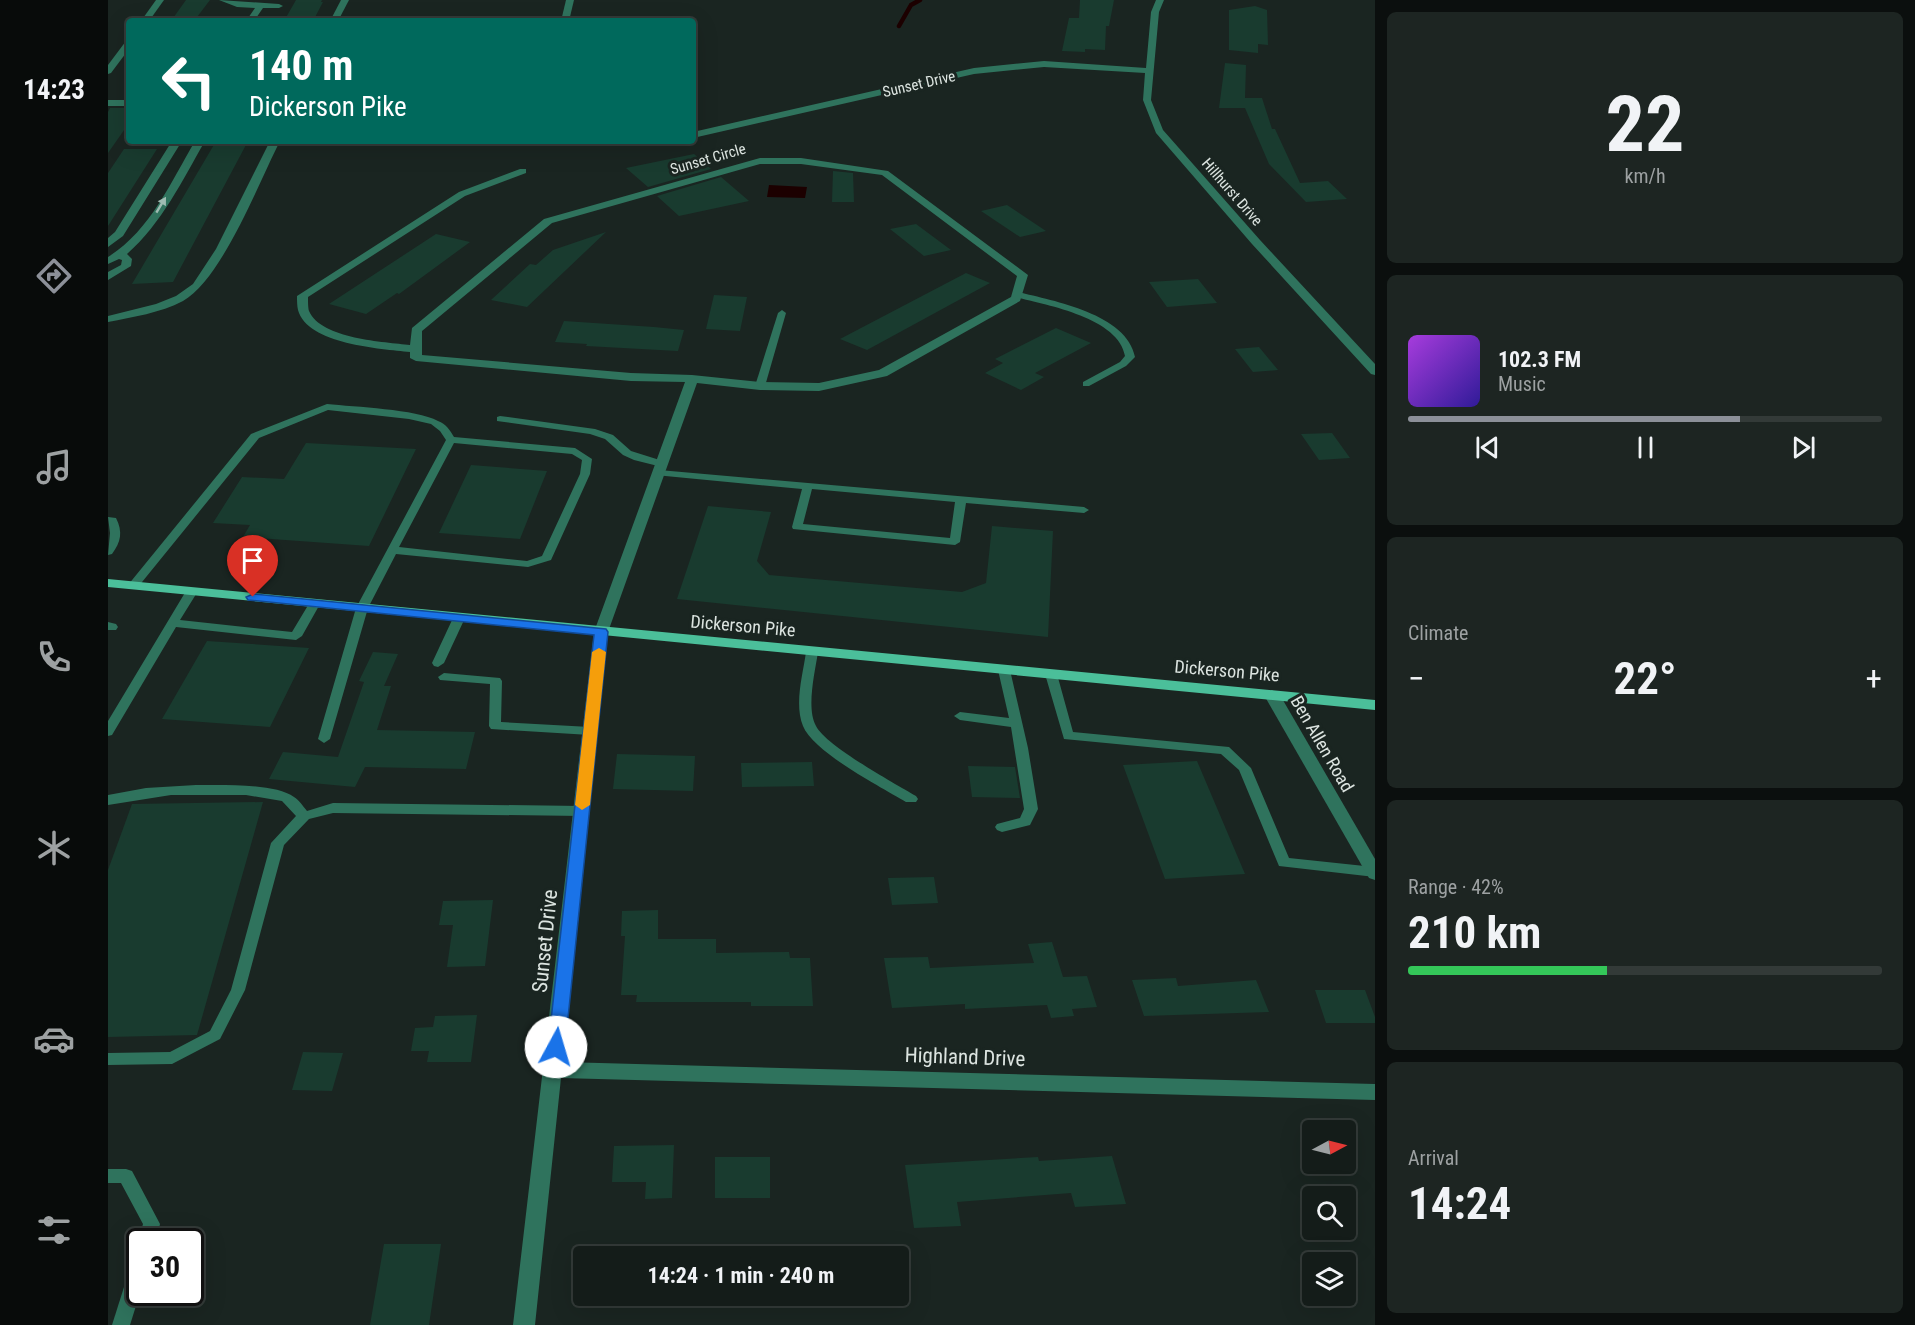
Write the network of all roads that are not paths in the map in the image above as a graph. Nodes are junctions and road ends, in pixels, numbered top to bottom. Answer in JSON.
{"nodes":[{"id":1,"x":159,"y":0,"type":"edge"},
{"id":2,"x":223,"y":0,"type":"edge"},
{"id":3,"x":345,"y":0,"type":"edge"},
{"id":4,"x":570,"y":0,"type":"edge"},
{"id":5,"x":1160,"y":0,"type":"edge"},
{"id":6,"x":261,"y":5,"type":"junction"},
{"id":7,"x":278,"y":6,"type":"edge"},
{"id":8,"x":147,"y":18,"type":"edge"},
{"id":9,"x":252,"y":18,"type":"edge"},
{"id":10,"x":335,"y":18,"type":"edge"},
{"id":11,"x":567,"y":18,"type":"edge"},
{"id":12,"x":126,"y":47,"type":"edge"},
{"id":13,"x":108,"y":71,"type":"edge"},
{"id":14,"x":1149,"y":71,"type":"junction"},
{"id":15,"x":108,"y":103,"type":"edge"},
{"id":16,"x":126,"y":103,"type":"edge"},
{"id":17,"x":696,"y":134,"type":"edge"},
{"id":18,"x":175,"y":144,"type":"edge"},
{"id":19,"x":198,"y":144,"type":"edge"},
{"id":20,"x":274,"y":144,"type":"edge"},
{"id":21,"x":523,"y":171,"type":"dead end"},
{"id":22,"x":144,"y":233,"type":"junction"},
{"id":23,"x":114,"y":234,"type":"edge"},
{"id":24,"x":108,"y":244,"type":"edge"},
{"id":25,"x":121,"y":255,"type":"junction"},
{"id":26,"x":108,"y":261,"type":"edge"},
{"id":27,"x":108,"y":277,"type":"edge"},
{"id":28,"x":1018,"y":295,"type":"junction"},
{"id":29,"x":783,"y":313,"type":"dead end"},
{"id":30,"x":108,"y":319,"type":"edge"},
{"id":31,"x":416,"y":349,"type":"junction"},
{"id":32,"x":1375,"y":371,"type":"edge"},
{"id":33,"x":692,"y":379,"type":"junction"},
{"id":34,"x":1086,"y":384,"type":"dead end"},
{"id":35,"x":760,"y":386,"type":"junction"},
{"id":36,"x":500,"y":419,"type":"dead end"},
{"id":37,"x":451,"y":440,"type":"junction"},
{"id":38,"x":660,"y":468,"type":"junction"},
{"id":39,"x":808,"y":486,"type":"junction"},
{"id":40,"x":961,"y":500,"type":"junction"},
{"id":41,"x":1084,"y":510,"type":"dead end"},
{"id":42,"x":108,"y":520,"type":"edge"},
{"id":43,"x":392,"y":550,"type":"junction"},
{"id":44,"x":108,"y":552,"type":"edge"},
{"id":45,"x":108,"y":583,"type":"edge"},
{"id":46,"x":134,"y":585,"type":"junction"},
{"id":47,"x":192,"y":591,"type":"junction"},
{"id":48,"x":314,"y":603,"type":"junction"},
{"id":49,"x":362,"y":608,"type":"junction"},
{"id":50,"x":459,"y":618,"type":"junction"},
{"id":51,"x":173,"y":623,"type":"junction"},
{"id":52,"x":601,"y":632,"type":"junction"},
{"id":53,"x":812,"y":652,"type":"junction"},
{"id":54,"x":438,"y":663,"type":"dead end"},
{"id":55,"x":1004,"y":670,"type":"junction"},
{"id":56,"x":1051,"y":674,"type":"junction"},
{"id":57,"x":444,"y":677,"type":"dead end"},
{"id":58,"x":1272,"y":695,"type":"junction"},
{"id":59,"x":1375,"y":705,"type":"edge"},
{"id":60,"x":960,"y":716,"type":"dead end"},
{"id":61,"x":1016,"y":723,"type":"junction"},
{"id":62,"x":590,"y":730,"type":"junction"},
{"id":63,"x":108,"y":732,"type":"edge"},
{"id":64,"x":324,"y":739,"type":"dead end"},
{"id":65,"x":911,"y":799,"type":"dead end"},
{"id":66,"x":108,"y":800,"type":"edge"},
{"id":67,"x":582,"y":811,"type":"junction"},
{"id":68,"x":304,"y":816,"type":"junction"},
{"id":69,"x":1002,"y":827,"type":"dead end"},
{"id":70,"x":1372,"y":865,"type":"edge"},
{"id":71,"x":108,"y":1059,"type":"edge"},
{"id":72,"x":554,"y":1070,"type":"junction"},
{"id":73,"x":1375,"y":1092,"type":"edge"},
{"id":74,"x":108,"y":1176,"type":"edge"},
{"id":75,"x":151,"y":1228,"type":"edge"},
{"id":76,"x":126,"y":1306,"type":"edge"},
{"id":77,"x":120,"y":1325,"type":"edge"},
{"id":78,"x":524,"y":1325,"type":"edge"}],
"edges":[{"from":1,"to":8,"type":"street"},
{"from":2,"to":6,"type":"street"},
{"from":3,"to":10,"type":"street"},
{"from":4,"to":11,"type":"street"},
{"from":5,"to":14,"type":"street","name":"Hillhurst Drive"},
{"from":6,"to":7,"type":"street"},
{"from":6,"to":9,"type":"street"},
{"from":12,"to":13,"type":"street"},
{"from":14,"to":17,"type":"street","name":"Sunset Drive"},
{"from":14,"to":32,"type":"street","name":"Hillhurst Drive"},
{"from":15,"to":16,"type":"street"},
{"from":18,"to":23,"type":"street"},
{"from":22,"to":19,"type":"street","one_way":true},
{"from":20,"to":30,"type":"street"},
{"from":21,"to":31,"type":"street"},
{"from":22,"to":23,"type":"street"},
{"from":22,"to":25,"type":"street"},
{"from":23,"to":24,"type":"street"},
{"from":25,"to":26,"type":"street"},
{"from":25,"to":27,"type":"street"},
{"from":28,"to":31,"type":"street","name":"Sunset Circle"},
{"from":28,"to":34,"type":"lane"},
{"from":28,"to":35,"type":"street"},
{"from":29,"to":35,"type":"lane"},
{"from":31,"to":33,"type":"street"},
{"from":33,"to":35,"type":"street"},
{"from":33,"to":38,"type":"street"},
{"from":36,"to":38,"type":"lane"},
{"from":37,"to":43,"type":"lane"},
{"from":37,"to":43,"type":"lane"},
{"from":37,"to":46,"type":"lane"},
{"from":38,"to":39,"type":"lane"},
{"from":38,"to":52,"type":"street"},
{"from":39,"to":40,"type":"lane"},
{"from":39,"to":40,"type":"lane"},
{"from":40,"to":41,"type":"lane"},
{"from":42,"to":44,"type":"lane"},
{"from":43,"to":49,"type":"lane"},
{"from":45,"to":46,"type":"main road","name":"Dickerson Pike"},
{"from":46,"to":47,"type":"main road","name":"Dickerson Pike"},
{"from":47,"to":48,"type":"main road","name":"Dickerson Pike"},
{"from":47,"to":51,"type":"lane"},
{"from":48,"to":49,"type":"main road","name":"Dickerson Pike"},
{"from":48,"to":51,"type":"lane"},
{"from":49,"to":50,"type":"main road","name":"Dickerson Pike"},
{"from":49,"to":64,"type":"lane"},
{"from":50,"to":52,"type":"main road","name":"Dickerson Pike"},
{"from":50,"to":54,"type":"lane"},
{"from":51,"to":63,"type":"lane"},
{"from":52,"to":53,"type":"main road","name":"Dickerson Pike"},
{"from":52,"to":62,"type":"street","name":"Sunset Drive"},
{"from":53,"to":55,"type":"main road","name":"Dickerson Pike"},
{"from":53,"to":65,"type":"lane"},
{"from":55,"to":56,"type":"main road","name":"Dickerson Pike"},
{"from":55,"to":61,"type":"lane"},
{"from":56,"to":58,"type":"main road","name":"Dickerson Pike"},
{"from":56,"to":70,"type":"lane"},
{"from":57,"to":62,"type":"lane"},
{"from":58,"to":59,"type":"main road","name":"Dickerson Pike"},
{"from":58,"to":70,"type":"street","name":"Ben Allen Road"},
{"from":60,"to":61,"type":"lane"},
{"from":61,"to":69,"type":"lane"},
{"from":62,"to":67,"type":"street","name":"Sunset Drive"},
{"from":66,"to":68,"type":"lane"},
{"from":67,"to":68,"type":"lane"},
{"from":67,"to":72,"type":"street","name":"Sunset Drive"},
{"from":68,"to":71,"type":"lane"},
{"from":72,"to":73,"type":"street","name":"Highland Drive"},
{"from":72,"to":78,"type":"street","name":"Sunset Drive"},
{"from":74,"to":75,"type":"lane"},
{"from":76,"to":77,"type":"lane"}]}
